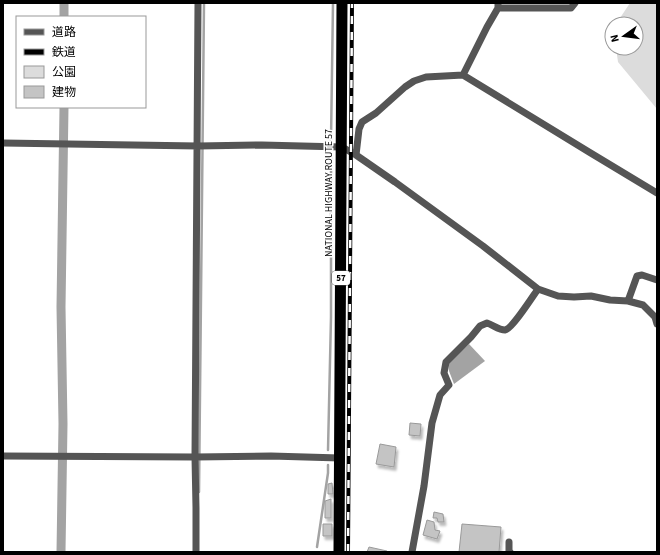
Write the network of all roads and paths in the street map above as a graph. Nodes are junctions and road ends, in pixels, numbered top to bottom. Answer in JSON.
{"nodes":[{"id":1,"x":198,"y":3,"type":"edge"},
{"id":2,"x":342,"y":3,"type":"edge"},
{"id":3,"x":574,"y":3,"type":"edge"},
{"id":4,"x":498,"y":6,"type":"edge"},
{"id":5,"x":463,"y":75,"type":"junction"},
{"id":6,"x":3,"y":143,"type":"edge"},
{"id":7,"x":198,"y":146,"type":"junction"},
{"id":8,"x":342,"y":147,"type":"junction"},
{"id":9,"x":356,"y":155,"type":"junction"},
{"id":10,"x":657,"y":192,"type":"edge"},
{"id":11,"x":657,"y":280,"type":"edge"},
{"id":12,"x":538,"y":289,"type":"junction"},
{"id":13,"x":628,"y":301,"type":"junction"},
{"id":14,"x":657,"y":324,"type":"edge"},
{"id":15,"x":3,"y":456,"type":"edge"},
{"id":16,"x":195,"y":457,"type":"junction"},
{"id":17,"x":340,"y":458,"type":"junction"},
{"id":18,"x":509,"y":542,"type":"dead end"},
{"id":19,"x":196,"y":552,"type":"edge"},
{"id":20,"x":339,"y":552,"type":"edge"},
{"id":21,"x":412,"y":552,"type":"edge"},
{"id":22,"x":510,"y":552,"type":"edge"}],
"edges":[{"from":1,"to":7,"type":"street"},
{"from":2,"to":8,"type":"highway","name":"NATIONAL HIGHWAY ROUTE 57","number":"57"},
{"from":3,"to":4,"type":"street"},
{"from":4,"to":5,"type":"street"},
{"from":5,"to":9,"type":"street"},
{"from":5,"to":10,"type":"street"},
{"from":6,"to":7,"type":"street"},
{"from":7,"to":8,"type":"street"},
{"from":7,"to":16,"type":"street"},
{"from":8,"to":9,"type":"street"},
{"from":8,"to":17,"type":"highway","name":"NATIONAL HIGHWAY ROUTE 57","number":"57"},
{"from":9,"to":12,"type":"street"},
{"from":11,"to":13,"type":"street"},
{"from":12,"to":13,"type":"street"},
{"from":12,"to":21,"type":"street"},
{"from":13,"to":14,"type":"street"},
{"from":15,"to":16,"type":"street"},
{"from":16,"to":17,"type":"street"},
{"from":16,"to":19,"type":"street"},
{"from":17,"to":20,"type":"highway","name":"NATIONAL HIGHWAY ROUTE 57","number":"57"},
{"from":18,"to":22,"type":"street"}]}
